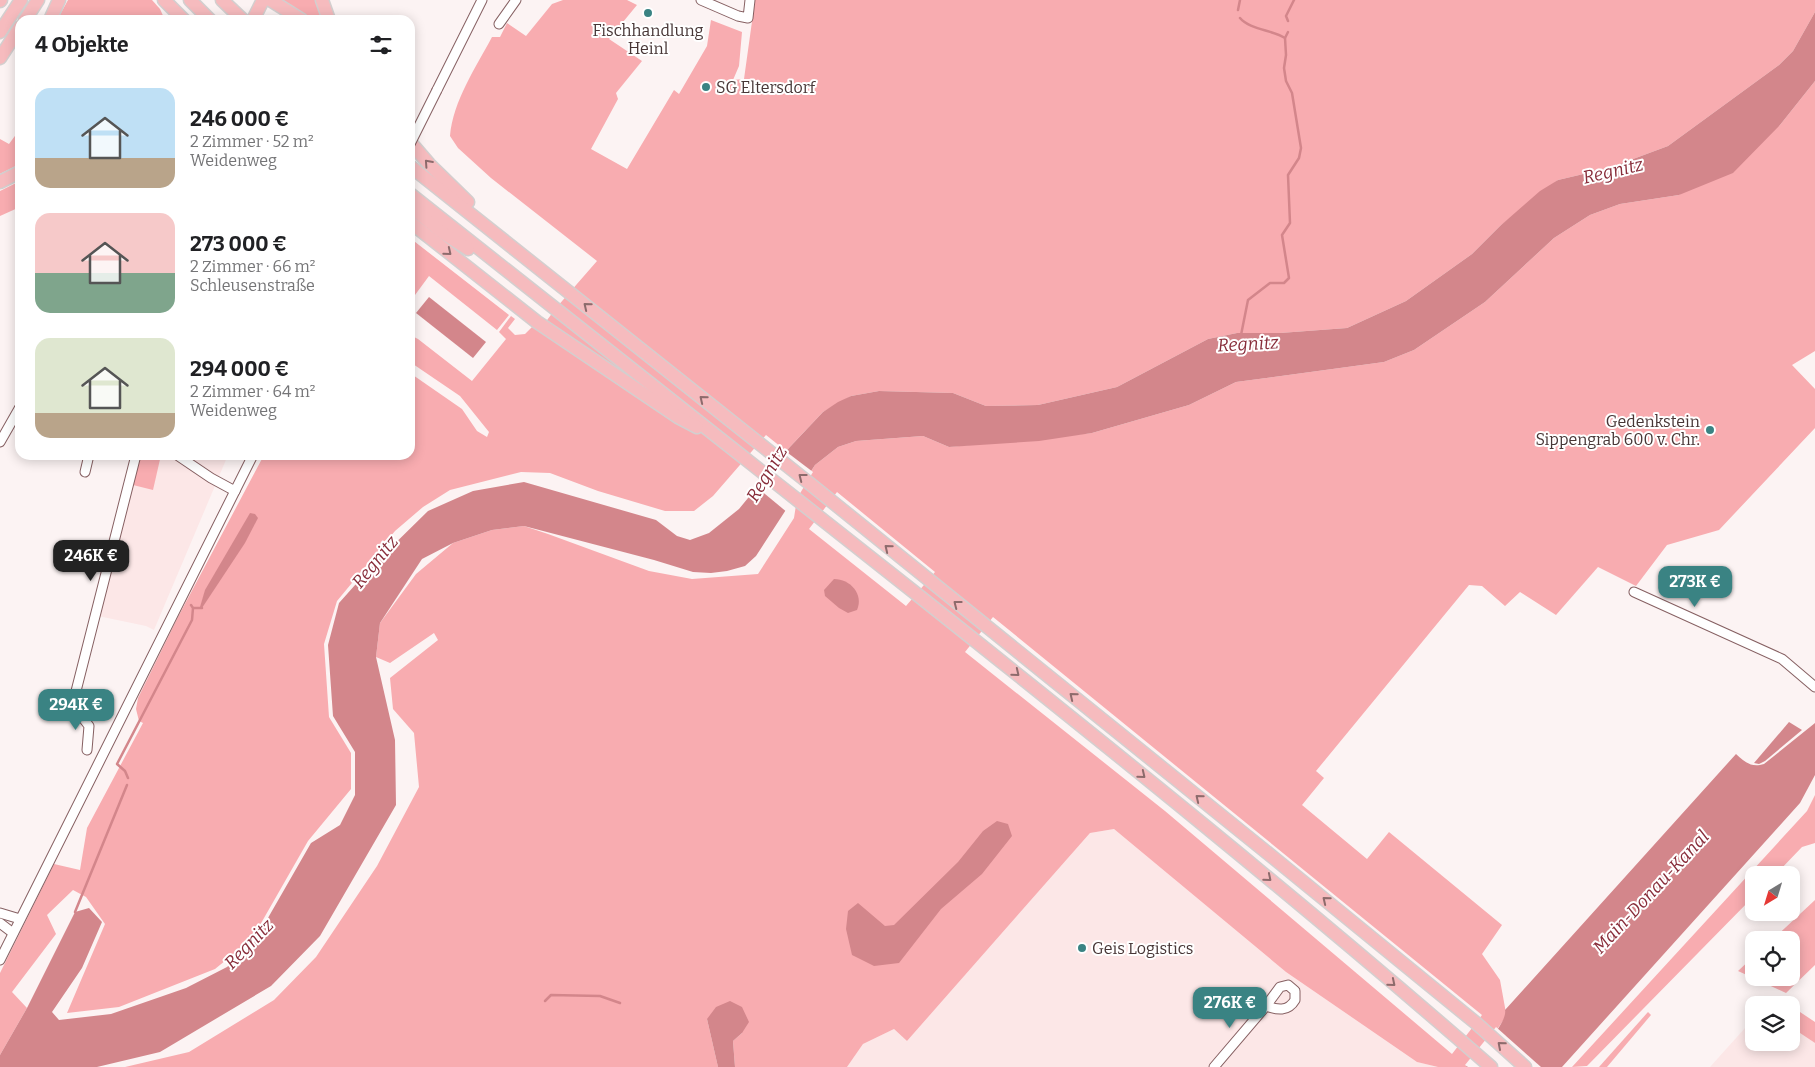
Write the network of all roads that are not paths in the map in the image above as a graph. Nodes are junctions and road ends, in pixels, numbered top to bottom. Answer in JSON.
{"nodes":[{"id":1,"x":21,"y":0,"type":"edge"},
{"id":2,"x":38,"y":0,"type":"edge"},
{"id":3,"x":60,"y":0,"type":"edge"},
{"id":4,"x":158,"y":0,"type":"edge"},
{"id":5,"x":164,"y":0,"type":"edge"},
{"id":6,"x":190,"y":0,"type":"edge"},
{"id":7,"x":222,"y":0,"type":"edge"},
{"id":8,"x":263,"y":0,"type":"edge"},
{"id":9,"x":270,"y":0,"type":"edge"},
{"id":10,"x":322,"y":0,"type":"edge"},
{"id":11,"x":482,"y":0,"type":"edge"},
{"id":12,"x":516,"y":0,"type":"edge"},
{"id":13,"x":701,"y":0,"type":"edge"},
{"id":14,"x":750,"y":0,"type":"edge"},
{"id":15,"x":28,"y":15,"type":"edge"},
{"id":16,"x":52,"y":15,"type":"edge"},
{"id":17,"x":168,"y":15,"type":"edge"},
{"id":18,"x":179,"y":15,"type":"edge"},
{"id":19,"x":205,"y":15,"type":"edge"},
{"id":20,"x":238,"y":15,"type":"edge"},
{"id":21,"x":256,"y":15,"type":"edge"},
{"id":22,"x":294,"y":15,"type":"edge"},
{"id":23,"x":327,"y":15,"type":"edge"},
{"id":24,"x":499,"y":24,"type":"dead end"},
{"id":25,"x":0,"y":32,"type":"edge"},
{"id":26,"x":15,"y":35,"type":"edge"},
{"id":27,"x":0,"y":58,"type":"edge"},
{"id":28,"x":415,"y":133,"type":"edge"},
{"id":29,"x":415,"y":148,"type":"edge"},
{"id":30,"x":415,"y":170,"type":"edge"},
{"id":31,"x":15,"y":174,"type":"edge"},
{"id":32,"x":0,"y":182,"type":"edge"},
{"id":33,"x":415,"y":198,"type":"edge"},
{"id":34,"x":415,"y":210,"type":"edge"},
{"id":35,"x":415,"y":226,"type":"edge"},
{"id":36,"x":544,"y":273,"type":"junction"},
{"id":37,"x":534,"y":296,"type":"junction"},
{"id":38,"x":605,"y":358,"type":"junction"},
{"id":39,"x":15,"y":416,"type":"edge"},
{"id":40,"x":0,"y":442,"type":"edge"},
{"id":41,"x":728,"y":445,"type":"junction"},
{"id":42,"x":88,"y":460,"type":"edge"},
{"id":43,"x":135,"y":460,"type":"edge"},
{"id":44,"x":185,"y":460,"type":"edge"},
{"id":45,"x":250,"y":460,"type":"edge"},
{"id":46,"x":85,"y":472,"type":"dead end"},
{"id":47,"x":235,"y":491,"type":"junction"},
{"id":48,"x":1634,"y":592,"type":"dead end"},
{"id":49,"x":1815,"y":687,"type":"edge"},
{"id":50,"x":87,"y":750,"type":"dead end"},
{"id":51,"x":0,"y":913,"type":"edge"},
{"id":52,"x":20,"y":919,"type":"junction"},
{"id":53,"x":0,"y":923,"type":"edge"},
{"id":54,"x":13,"y":933,"type":"junction"},
{"id":55,"x":0,"y":960,"type":"edge"},
{"id":56,"x":1266,"y":1006,"type":"dead end"},
{"id":57,"x":1214,"y":1067,"type":"edge"},
{"id":58,"x":1491,"y":1067,"type":"edge"},
{"id":59,"x":1525,"y":1067,"type":"edge"}],
"edges":[{"from":1,"to":25,"type":"highway"},
{"from":2,"to":15,"type":"highway"},
{"from":3,"to":16,"type":"highway"},
{"from":4,"to":17,"type":"highway"},
{"from":5,"to":18,"type":"highway"},
{"from":6,"to":19,"type":"highway"},
{"from":7,"to":20,"type":"highway"},
{"from":8,"to":21,"type":"highway"},
{"from":9,"to":22,"type":"highway"},
{"from":10,"to":23,"type":"highway"},
{"from":11,"to":28,"type":"street","bridge":true},
{"from":12,"to":24,"type":"street"},
{"from":13,"to":14,"type":"street"},
{"from":26,"to":27,"type":"highway"},
{"from":36,"to":29,"type":"highway","one_way":true},
{"from":30,"to":36,"type":"highway"},
{"from":31,"to":32,"type":"highway"},
{"from":33,"to":37,"type":"highway"},
{"from":34,"to":37,"type":"highway"},
{"from":35,"to":38,"type":"highway","one_way":true},
{"from":59,"to":36,"type":"highway","one_way":true},
{"from":37,"to":38,"type":"highway"},
{"from":38,"to":41,"type":"highway"},
{"from":38,"to":41,"type":"highway"},
{"from":39,"to":40,"type":"street"},
{"from":41,"to":58,"type":"highway","one_way":true},
{"from":42,"to":46,"type":"street"},
{"from":43,"to":50,"type":"street"},
{"from":44,"to":47,"type":"street"},
{"from":45,"to":47,"type":"street"},
{"from":47,"to":52,"type":"street"},
{"from":48,"to":49,"type":"street"},
{"from":51,"to":52,"type":"street"},
{"from":52,"to":54,"type":"street"},
{"from":53,"to":54,"type":"street"},
{"from":54,"to":55,"type":"street"},
{"from":56,"to":57,"type":"street"}]}
